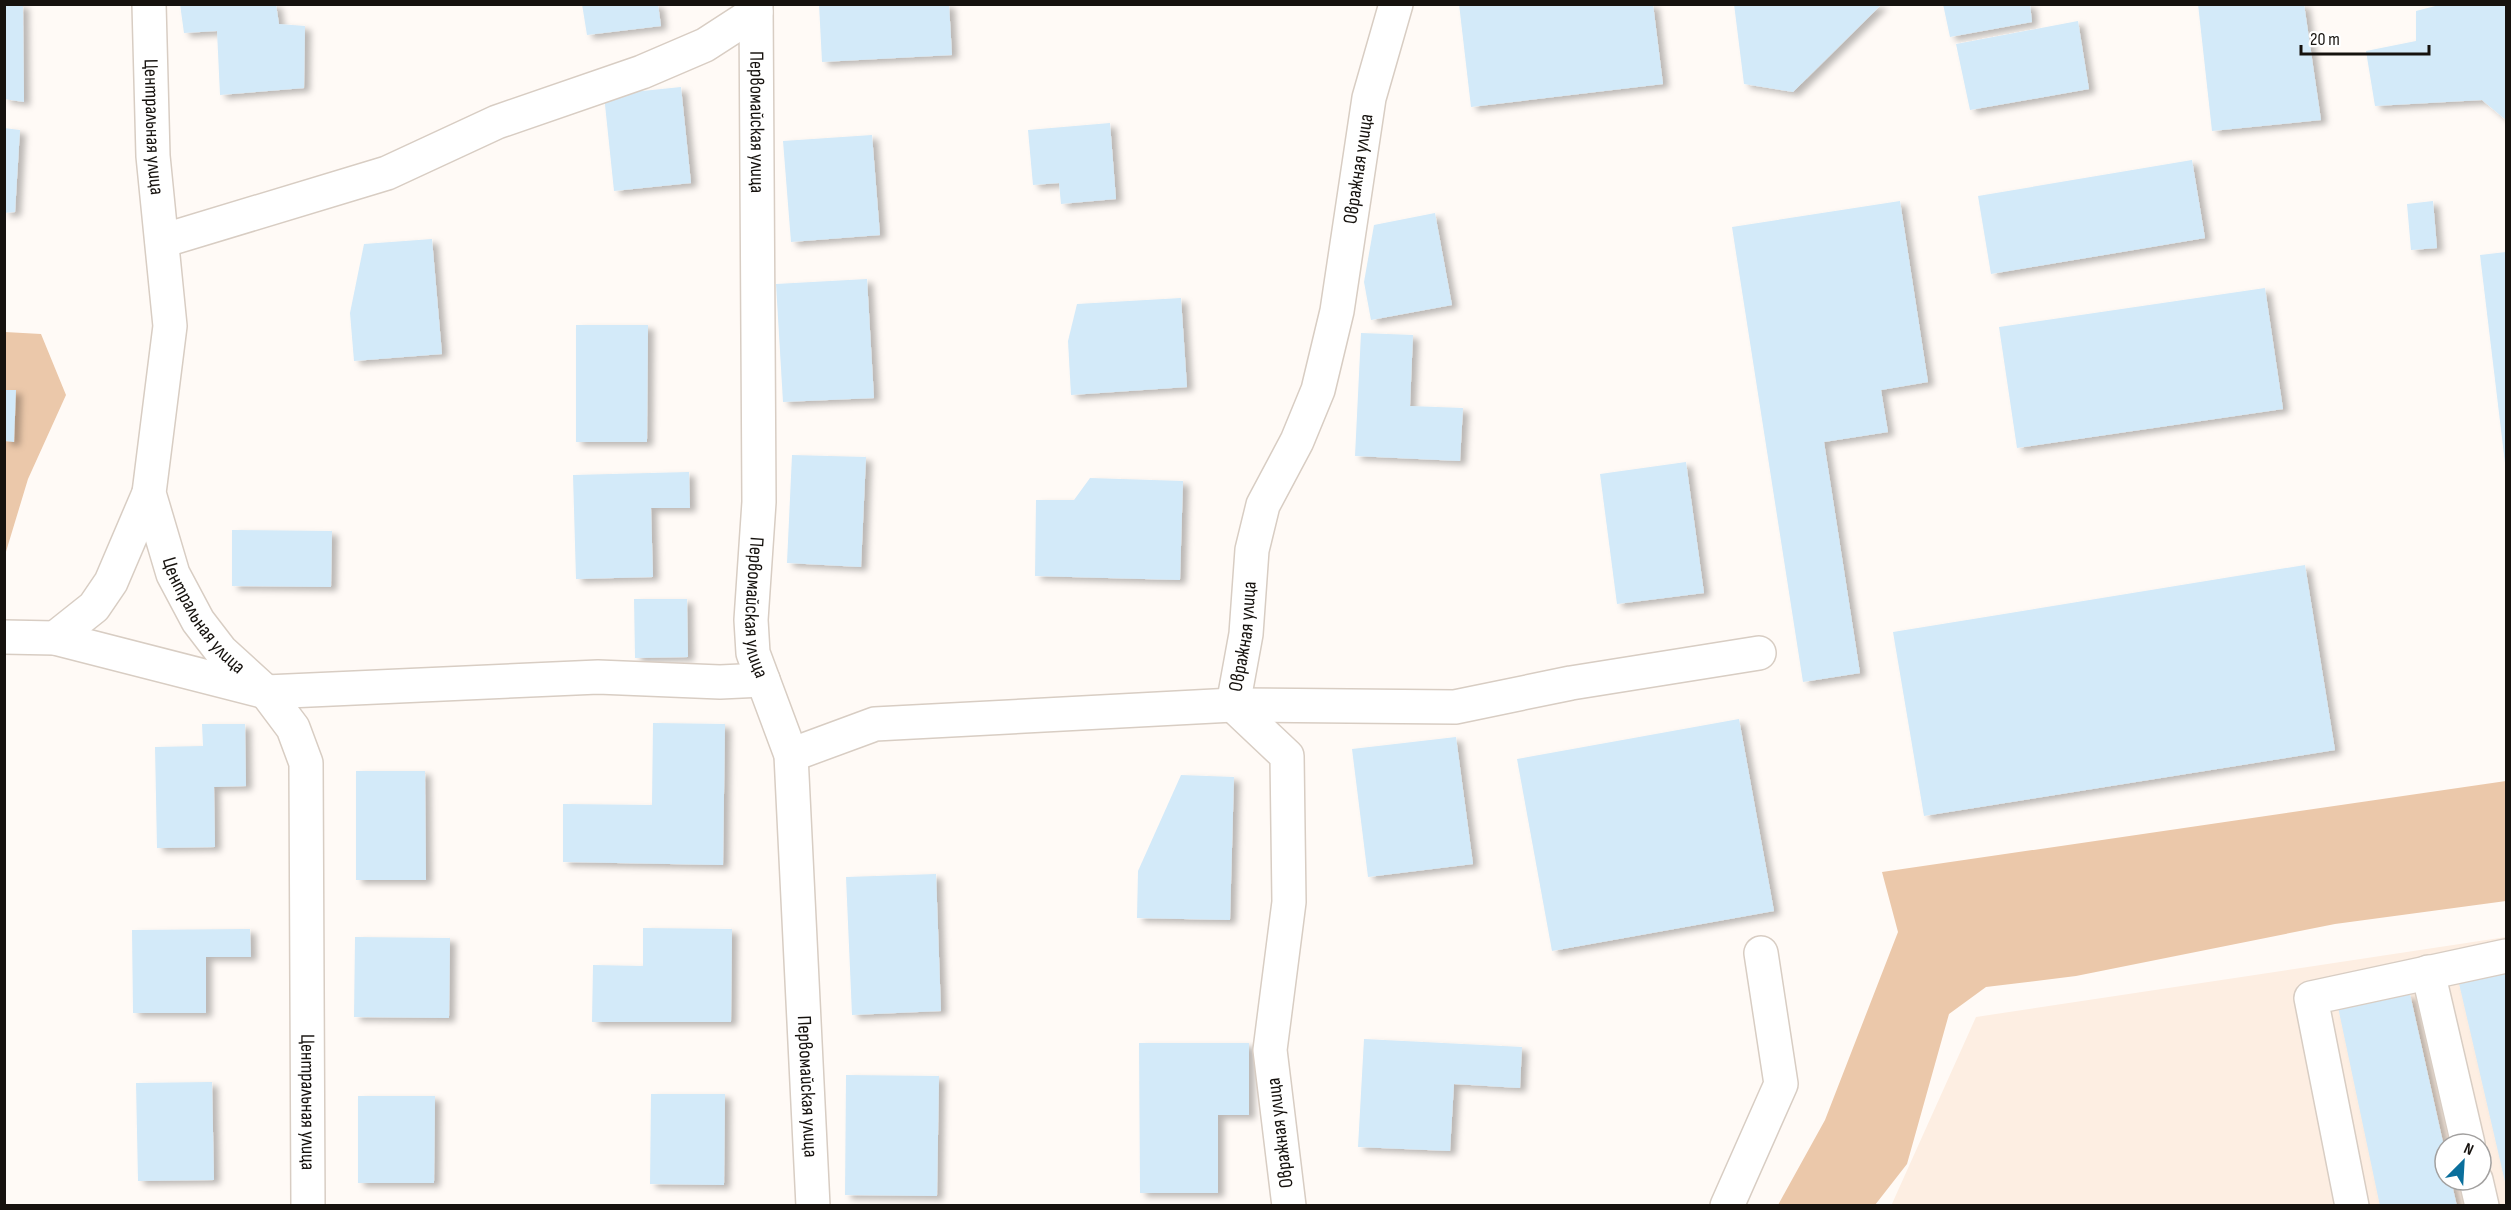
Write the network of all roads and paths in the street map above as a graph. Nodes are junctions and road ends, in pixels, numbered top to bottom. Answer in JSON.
{"nodes":[{"id":1,"x":149,"y":4,"type":"edge"},
{"id":2,"x":1396,"y":4,"type":"edge"},
{"id":3,"x":756,"y":8,"type":"edge"},
{"id":4,"x":162,"y":241,"type":"junction"},
{"id":5,"x":149,"y":493,"type":"junction"},
{"id":6,"x":4,"y":637,"type":"edge"},
{"id":7,"x":55,"y":638,"type":"junction"},
{"id":8,"x":1760,"y":653,"type":"dead end"},
{"id":9,"x":763,"y":680,"type":"junction"},
{"id":10,"x":266,"y":692,"type":"junction"},
{"id":11,"x":1233,"y":705,"type":"junction"},
{"id":12,"x":791,"y":755,"type":"junction"},
{"id":13,"x":1761,"y":953,"type":"dead end"},
{"id":14,"x":2506,"y":956,"type":"edge"},
{"id":15,"x":2428,"y":972,"type":"junction"},
{"id":16,"x":2465,"y":1132,"type":"edge"},
{"id":17,"x":308,"y":1206,"type":"edge"},
{"id":18,"x":813,"y":1206,"type":"edge"},
{"id":19,"x":1289,"y":1206,"type":"edge"},
{"id":20,"x":1727,"y":1206,"type":"edge"},
{"id":21,"x":2352,"y":1206,"type":"edge"}],
"edges":[{"from":1,"to":4,"type":"street","name":"Центральная улица"},
{"from":2,"to":11,"type":"street","name":"Овражная улица"},
{"from":3,"to":4,"type":"street"},
{"from":3,"to":9,"type":"street","name":"Первомайская улица"},
{"from":4,"to":5,"type":"street","name":"Центральная улица"},
{"from":5,"to":7,"type":"street"},
{"from":5,"to":10,"type":"street","name":"Центральная улица"},
{"from":6,"to":7,"type":"street"},
{"from":7,"to":10,"type":"street"},
{"from":8,"to":11,"type":"street"},
{"from":9,"to":10,"type":"street"},
{"from":9,"to":12,"type":"street","name":"Первомайская улица"},
{"from":10,"to":17,"type":"street","name":"Центральная улица"},
{"from":11,"to":12,"type":"street"},
{"from":11,"to":19,"type":"street","name":"Овражная улица"},
{"from":12,"to":18,"type":"street","name":"Первомайская улица"},
{"from":13,"to":20,"type":"street"},
{"from":14,"to":15,"type":"street"},
{"from":15,"to":16,"type":"street"},
{"from":15,"to":21,"type":"street"}]}
